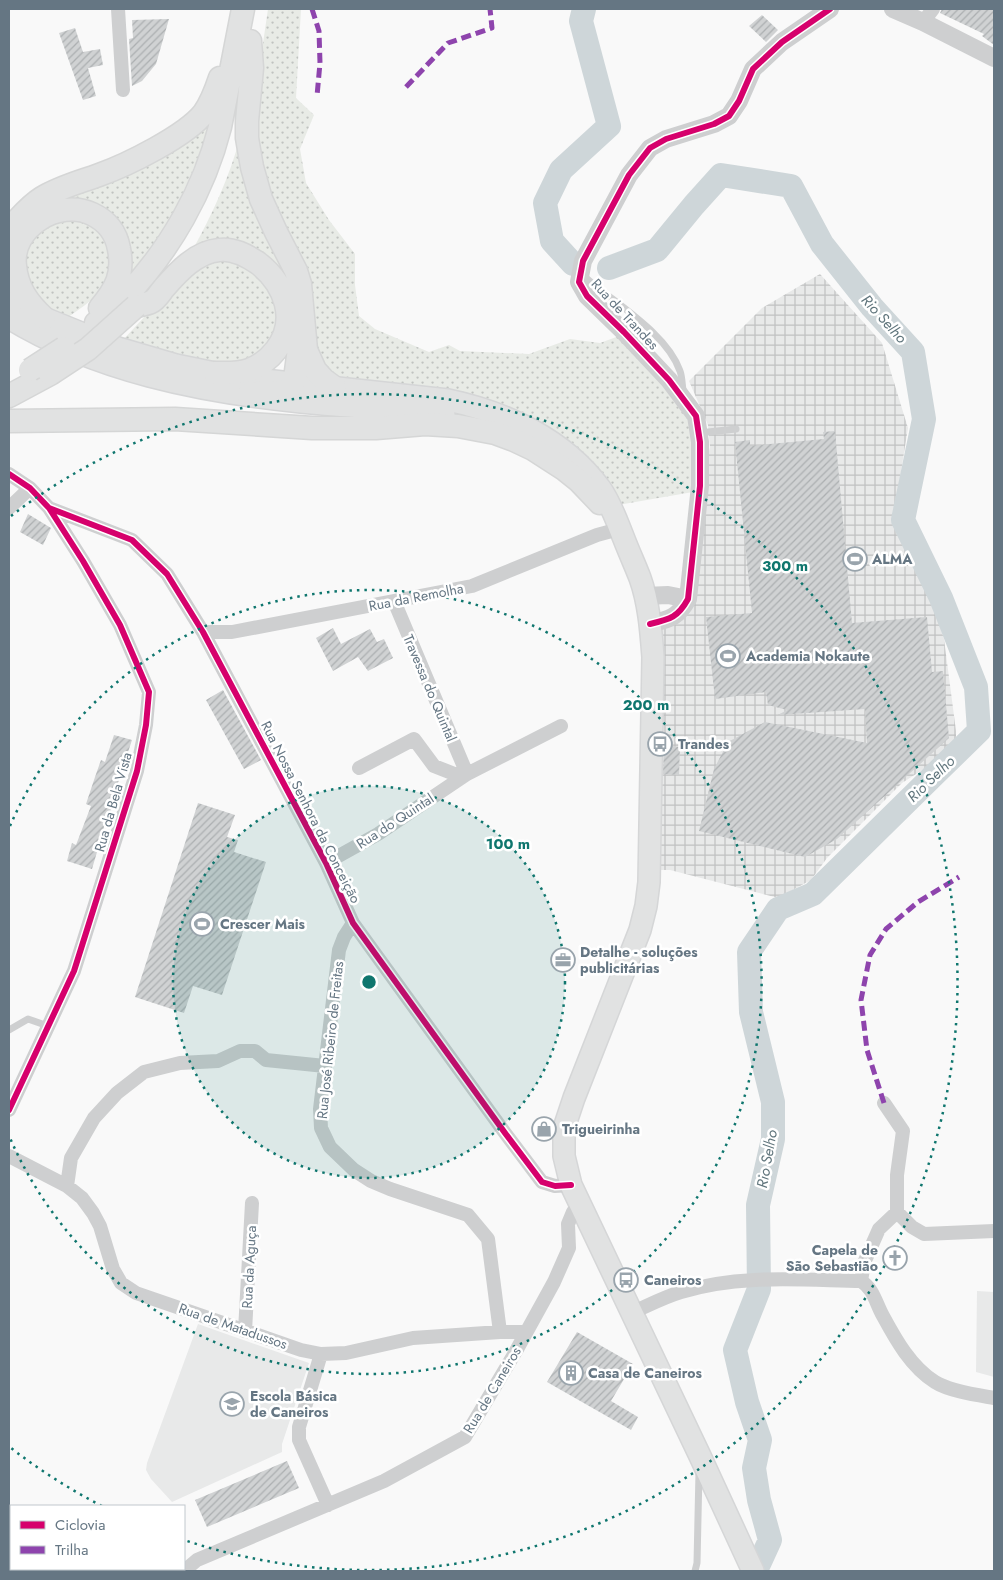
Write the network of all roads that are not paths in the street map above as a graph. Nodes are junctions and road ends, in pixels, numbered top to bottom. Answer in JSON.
{"nodes":[{"id":1,"x":118,"y":9,"type":"edge"},
{"id":2,"x":243,"y":9,"type":"edge"},
{"id":3,"x":256,"y":9,"type":"edge"},
{"id":4,"x":830,"y":9,"type":"edge"},
{"id":5,"x":893,"y":9,"type":"edge"},
{"id":6,"x":928,"y":15,"type":"edge"},
{"id":7,"x":243,"y":41,"type":"junction"},
{"id":8,"x":994,"y":58,"type":"edge"},
{"id":9,"x":123,"y":90,"type":"dead end"},
{"id":10,"x":10,"y":229,"type":"edge"},
{"id":11,"x":9,"y":297,"type":"edge"},
{"id":12,"x":130,"y":303,"type":"junction"},
{"id":13,"x":302,"y":317,"type":"junction"},
{"id":14,"x":9,"y":318,"type":"edge"},
{"id":15,"x":44,"y":318,"type":"junction"},
{"id":16,"x":96,"y":323,"type":"junction"},
{"id":17,"x":40,"y":372,"type":"junction"},
{"id":18,"x":215,"y":373,"type":"junction"},
{"id":19,"x":9,"y":382,"type":"edge"},
{"id":20,"x":293,"y":383,"type":"junction"},
{"id":21,"x":335,"y":388,"type":"junction"},
{"id":22,"x":249,"y":395,"type":"junction"},
{"id":23,"x":9,"y":396,"type":"edge"},
{"id":24,"x":9,"y":421,"type":"edge"},
{"id":25,"x":736,"y":429,"type":"dead end"},
{"id":26,"x":699,"y":433,"type":"junction"},
{"id":27,"x":9,"y":474,"type":"edge"},
{"id":28,"x":30,"y":488,"type":"junction"},
{"id":29,"x":600,"y":503,"type":"junction"},
{"id":30,"x":9,"y":508,"type":"edge"},
{"id":31,"x":49,"y":508,"type":"junction"},
{"id":32,"x":619,"y":528,"type":"junction"},
{"id":33,"x":645,"y":596,"type":"junction"},
{"id":34,"x":688,"y":599,"type":"junction"},
{"id":35,"x":394,"y":601,"type":"junction"},
{"id":36,"x":650,"y":624,"type":"junction"},
{"id":37,"x":203,"y":632,"type":"junction"},
{"id":38,"x":561,"y":726,"type":"dead end"},
{"id":39,"x":359,"y":768,"type":"dead end"},
{"id":40,"x":464,"y":776,"type":"junction"},
{"id":41,"x":326,"y":862,"type":"junction"},
{"id":42,"x":354,"y":923,"type":"junction"},
{"id":43,"x":48,"y":1026,"type":"junction"},
{"id":44,"x":9,"y":1030,"type":"edge"},
{"id":45,"x":325,"y":1066,"type":"junction"},
{"id":46,"x":884,"y":1103,"type":"dead end"},
{"id":47,"x":9,"y":1110,"type":"edge"},
{"id":48,"x":9,"y":1156,"type":"edge"},
{"id":49,"x":571,"y":1185,"type":"junction"},
{"id":50,"x":67,"y":1186,"type":"junction"},
{"id":51,"x":252,"y":1203,"type":"dead end"},
{"id":52,"x":582,"y":1208,"type":"junction"},
{"id":53,"x":897,"y":1212,"type":"junction"},
{"id":54,"x":994,"y":1231,"type":"edge"},
{"id":55,"x":865,"y":1284,"type":"junction"},
{"id":56,"x":631,"y":1313,"type":"junction"},
{"id":57,"x":245,"y":1331,"type":"junction"},
{"id":58,"x":500,"y":1332,"type":"junction"},
{"id":59,"x":526,"y":1332,"type":"junction"},
{"id":60,"x":321,"y":1354,"type":"junction"},
{"id":61,"x":994,"y":1398,"type":"edge"},
{"id":62,"x":700,"y":1456,"type":"junction"},
{"id":63,"x":328,"y":1505,"type":"junction"},
{"id":64,"x":749,"y":1564,"type":"edge"},
{"id":65,"x":184,"y":1571,"type":"edge"},
{"id":66,"x":695,"y":1571,"type":"edge"}],
"edges":[{"from":1,"to":9,"type":"street"},
{"from":2,"to":7,"type":"highway"},
{"from":3,"to":7,"type":"highway"},
{"from":4,"to":26,"type":"street","name":"Rua de Trandes"},
{"from":5,"to":6,"type":"street"},
{"from":6,"to":8,"type":"street"},
{"from":7,"to":10,"type":"highway"},
{"from":7,"to":12,"type":"highway"},
{"from":7,"to":13,"type":"highway"},
{"from":11,"to":15,"type":"main road"},
{"from":12,"to":16,"type":"highway"},
{"from":12,"to":17,"type":"highway","bridge":true},
{"from":12,"to":18,"type":"highway"},
{"from":13,"to":20,"type":"highway"},
{"from":13,"to":21,"type":"highway"},
{"from":14,"to":22,"type":"main road"},
{"from":15,"to":16,"type":"highway"},
{"from":15,"to":18,"type":"main road"},
{"from":16,"to":17,"type":"highway","bridge":true},
{"from":17,"to":19,"type":"highway"},
{"from":17,"to":23,"type":"highway"},
{"from":18,"to":20,"type":"main road"},
{"from":20,"to":21,"type":"main road"},
{"from":20,"to":22,"type":"highway"},
{"from":21,"to":32,"type":"main road"},
{"from":22,"to":29,"type":"main road"},
{"from":24,"to":29,"type":"highway"},
{"from":25,"to":26,"type":"lane"},
{"from":26,"to":34,"type":"street","name":"Rua de Trandes"},
{"from":27,"to":28,"type":"street","name":"Rua Nossa Senhora da Conceição"},
{"from":28,"to":30,"type":"street"},
{"from":28,"to":31,"type":"street","name":"Rua Nossa Senhora da Conceição"},
{"from":29,"to":32,"type":"main road"},
{"from":31,"to":37,"type":"street","name":"Rua Nossa Senhora da Conceição"},
{"from":31,"to":43,"type":"street","name":"Rua da Bela Vista"},
{"from":32,"to":33,"type":"main road"},
{"from":32,"to":35,"type":"street","name":"Rua da Remolha"},
{"from":33,"to":34,"type":"street"},
{"from":33,"to":36,"type":"main road"},
{"from":34,"to":36,"type":"street"},
{"from":35,"to":37,"type":"street","name":"Rua da Remolha"},
{"from":35,"to":40,"type":"street","name":"Travessa do Quintal"},
{"from":36,"to":49,"type":"main road"},
{"from":37,"to":41,"type":"street","name":"Rua Nossa Senhora da Conceição"},
{"from":38,"to":40,"type":"street","name":"Rua do Quintal"},
{"from":39,"to":40,"type":"street"},
{"from":40,"to":41,"type":"street","name":"Rua do Quintal"},
{"from":41,"to":42,"type":"street","name":"Rua Nossa Senhora da Conceição"},
{"from":42,"to":45,"type":"street","name":"Rua José Ribeiro de Freitas"},
{"from":42,"to":49,"type":"street","name":"Rua Nossa Senhora da Conceição"},
{"from":43,"to":44,"type":"lane"},
{"from":43,"to":47,"type":"street","name":"Rua da Bela Vista"},
{"from":45,"to":50,"type":"street"},
{"from":45,"to":58,"type":"street","name":"Rua José Ribeiro de Freitas"},
{"from":46,"to":53,"type":"street"},
{"from":48,"to":50,"type":"street","name":"Rua de Matadussos"},
{"from":49,"to":52,"type":"main road"},
{"from":50,"to":57,"type":"street","name":"Rua de Matadussos"},
{"from":51,"to":57,"type":"street","name":"Rua da Aguça"},
{"from":52,"to":56,"type":"main road"},
{"from":52,"to":59,"type":"street","name":"Rua de Caneiros"},
{"from":53,"to":54,"type":"street"},
{"from":53,"to":55,"type":"street"},
{"from":55,"to":56,"type":"street"},
{"from":55,"to":61,"type":"street"},
{"from":56,"to":62,"type":"main road"},
{"from":57,"to":60,"type":"street","name":"Rua de Matadussos"},
{"from":58,"to":59,"type":"street","name":"Rua de Matadussos"},
{"from":58,"to":60,"type":"street","name":"Rua de Matadussos"},
{"from":59,"to":63,"type":"street","name":"Rua de Caneiros"},
{"from":60,"to":63,"type":"street"},
{"from":62,"to":64,"type":"main road"},
{"from":62,"to":66,"type":"lane"},
{"from":63,"to":65,"type":"street","name":"Rua de Caneiros"}]}
